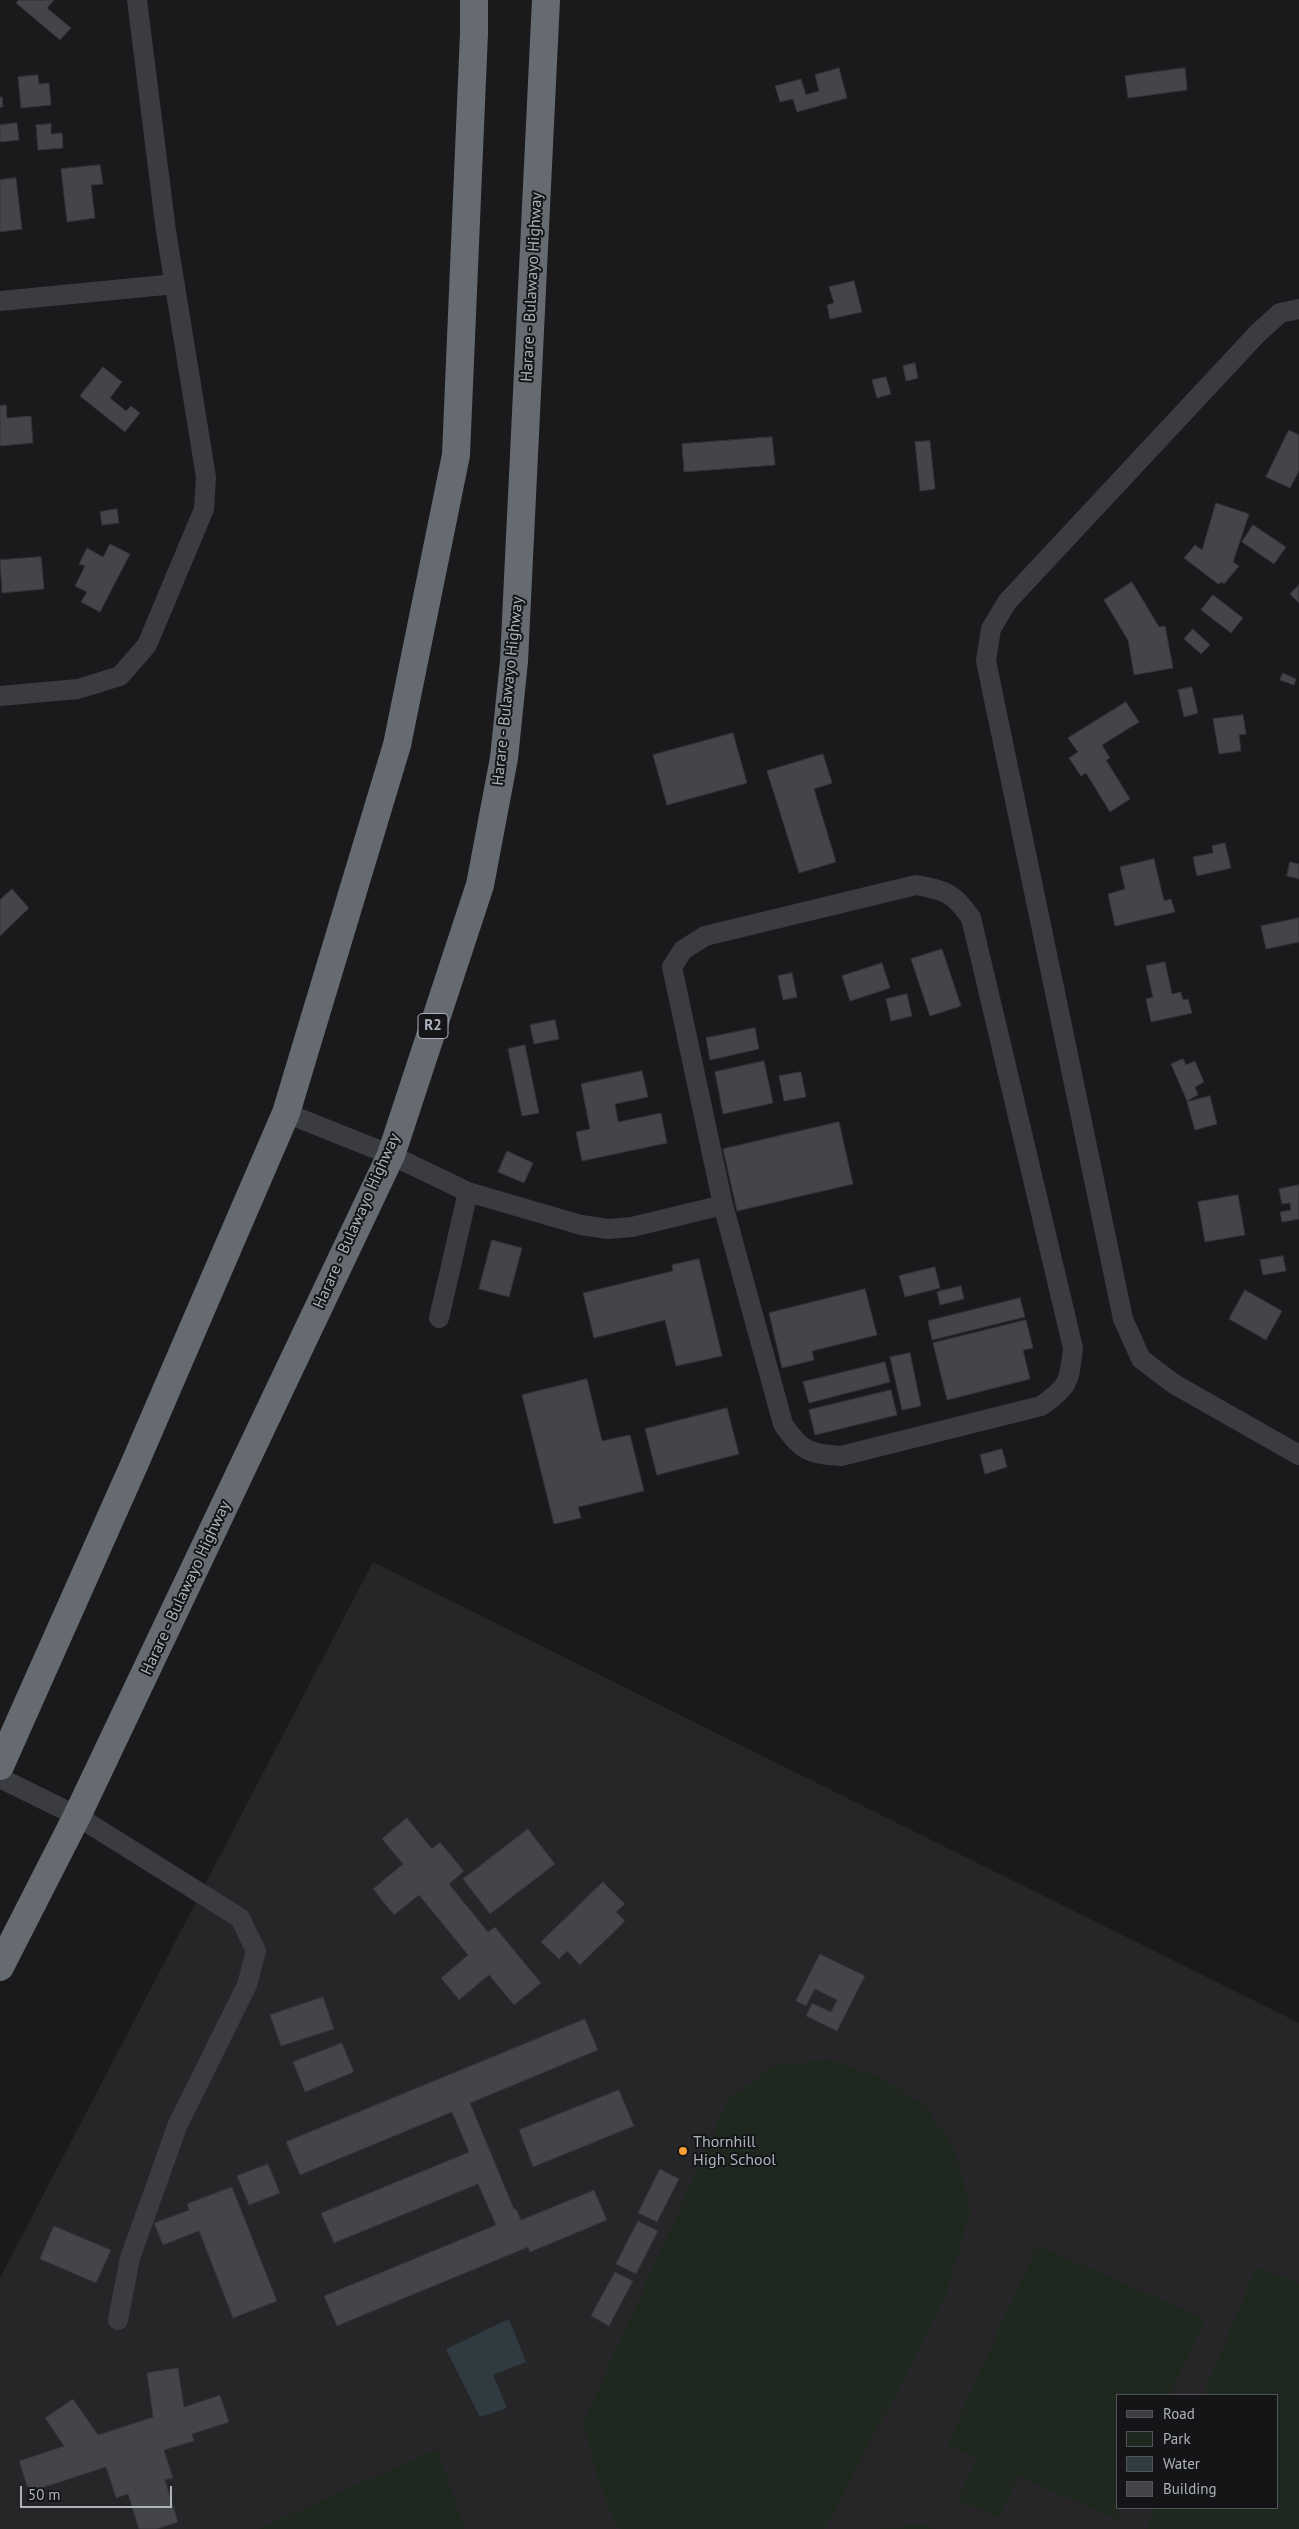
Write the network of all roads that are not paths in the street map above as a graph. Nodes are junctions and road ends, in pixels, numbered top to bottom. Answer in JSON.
{"nodes":[{"id":1,"x":137,"y":0,"type":"edge"},
{"id":2,"x":474,"y":0,"type":"edge"},
{"id":3,"x":546,"y":0,"type":"edge"},
{"id":4,"x":174,"y":284,"type":"junction"},
{"id":5,"x":0,"y":301,"type":"edge"},
{"id":6,"x":1299,"y":309,"type":"edge"},
{"id":7,"x":0,"y":696,"type":"edge"},
{"id":8,"x":286,"y":1113,"type":"junction"},
{"id":9,"x":391,"y":1155,"type":"junction"},
{"id":10,"x":468,"y":1192,"type":"junction"},
{"id":11,"x":723,"y":1205,"type":"junction"},
{"id":12,"x":440,"y":1318,"type":"dead end"},
{"id":13,"x":1299,"y":1454,"type":"edge"},
{"id":14,"x":0,"y":1766,"type":"edge"},
{"id":15,"x":0,"y":1778,"type":"edge"},
{"id":16,"x":77,"y":1816,"type":"junction"},
{"id":17,"x":0,"y":1967,"type":"edge"},
{"id":18,"x":118,"y":2320,"type":"dead end"}],
"edges":[{"from":1,"to":4,"type":"street"},
{"from":2,"to":8,"type":"highway"},
{"from":3,"to":9,"type":"highway","name":"Harare - Bulawayo Highway","number":"R2"},
{"from":4,"to":5,"type":"street"},
{"from":4,"to":7,"type":"street"},
{"from":6,"to":13,"type":"street"},
{"from":8,"to":9,"type":"street"},
{"from":8,"to":14,"type":"highway"},
{"from":9,"to":10,"type":"street"},
{"from":9,"to":16,"type":"highway","name":"Harare - Bulawayo Highway","number":"R2"},
{"from":10,"to":11,"type":"street"},
{"from":10,"to":12,"type":"street"},
{"from":11,"to":11,"type":"street"},
{"from":15,"to":16,"type":"street"},
{"from":16,"to":17,"type":"highway","name":"Harare - Bulawayo Highway","number":"R2"},
{"from":16,"to":18,"type":"street"}]}
